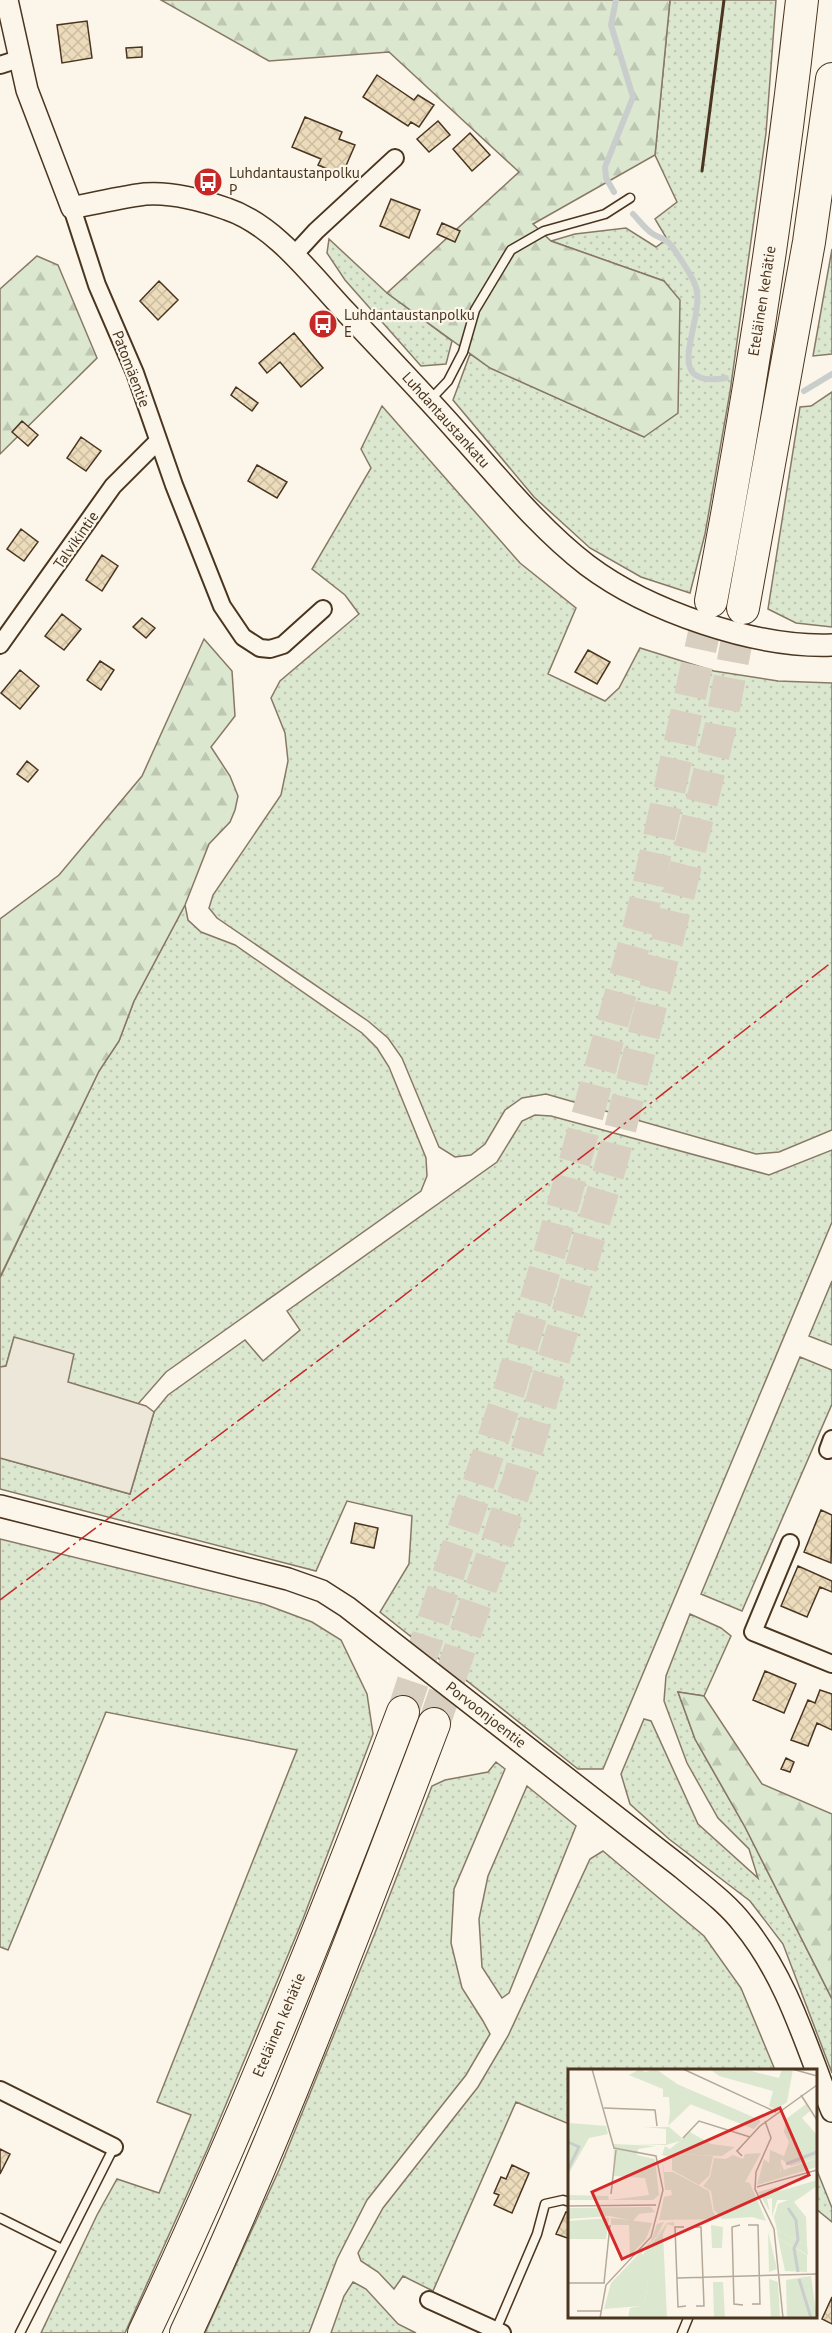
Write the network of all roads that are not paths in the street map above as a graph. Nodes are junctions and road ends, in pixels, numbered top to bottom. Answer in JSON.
{"nodes":[{"id":1,"x":7,"y":0,"type":"edge"},
{"id":2,"x":797,"y":0,"type":"edge"},
{"id":3,"x":802,"y":0,"type":"edge"},
{"id":4,"x":10,"y":62,"type":"edge"},
{"id":5,"x":831,"y":91,"type":"edge"},
{"id":6,"x":790,"y":103,"type":"junction"},
{"id":7,"x":805,"y":137,"type":"junction"},
{"id":8,"x":394,"y":158,"type":"dead end"},
{"id":9,"x":630,"y":198,"type":"dead end"},
{"id":10,"x":72,"y":208,"type":"junction"},
{"id":11,"x":294,"y":255,"type":"junction"},
{"id":12,"x":429,"y":400,"type":"junction"},
{"id":13,"x":158,"y":441,"type":"junction"},
{"id":14,"x":711,"y":601,"type":"tunnel mouth"},
{"id":15,"x":744,"y":608,"type":"tunnel mouth"},
{"id":16,"x":323,"y":609,"type":"dead end"},
{"id":17,"x":0,"y":645,"type":"edge"},
{"id":18,"x":832,"y":645,"type":"edge"},
{"id":19,"x":0,"y":1506,"type":"edge"},
{"id":20,"x":790,"y":1543,"type":"dead end"},
{"id":21,"x":832,"y":1664,"type":"edge"},
{"id":22,"x":403,"y":1712,"type":"tunnel mouth"},
{"id":23,"x":434,"y":1724,"type":"tunnel mouth"},
{"id":24,"x":816,"y":2069,"type":"edge"},
{"id":25,"x":817,"y":2073,"type":"edge"},
{"id":26,"x":0,"y":2090,"type":"edge"},
{"id":27,"x":832,"y":2111,"type":"edge"},
{"id":28,"x":114,"y":2146,"type":"joint"},
{"id":29,"x":568,"y":2201,"type":"edge"},
{"id":30,"x":0,"y":2218,"type":"edge"},
{"id":31,"x":62,"y":2249,"type":"junction"},
{"id":32,"x":429,"y":2300,"type":"dead end"},
{"id":33,"x":688,"y":2318,"type":"edge"},
{"id":34,"x":499,"y":2331,"type":"edge"},
{"id":35,"x":20,"y":2333,"type":"edge"},
{"id":36,"x":144,"y":2333,"type":"edge"},
{"id":37,"x":186,"y":2333,"type":"edge"},
{"id":38,"x":681,"y":2333,"type":"edge"}],
"edges":[{"from":1,"to":4,"type":"street","name":"Patomäentie"},
{"from":2,"to":6,"type":"highway"},
{"from":3,"to":6,"type":"highway","name":"Eteläinen kehätie"},
{"from":4,"to":10,"type":"street","name":"Patomäentie"},
{"from":5,"to":7,"type":"highway","name":"Eteläinen kehätie"},
{"from":6,"to":7,"type":"highway","name":"Eteläinen kehätie"},
{"from":7,"to":14,"type":"highway","name":"Eteläinen kehätie"},
{"from":7,"to":15,"type":"highway","name":"Eteläinen kehätie"},
{"from":8,"to":11,"type":"street"},
{"from":9,"to":12,"type":"lane"},
{"from":10,"to":11,"type":"street","name":"Luhdantaustankatu"},
{"from":10,"to":13,"type":"street","name":"Patomäentie"},
{"from":11,"to":12,"type":"street","name":"Luhdantaustankatu"},
{"from":12,"to":18,"type":"street","name":"Luhdantaustankatu"},
{"from":13,"to":16,"type":"street","name":"Patomäentie"},
{"from":13,"to":17,"type":"street","name":"Talvikintie"},
{"from":19,"to":24,"type":"street","name":"Porvoonjoentie"},
{"from":20,"to":21,"type":"street"},
{"from":22,"to":36,"type":"highway","name":"Eteläinen kehätie"},
{"from":23,"to":37,"type":"highway"},
{"from":25,"to":27,"type":"street","name":"Porvoonjoentie"},
{"from":26,"to":28,"type":"street"},
{"from":28,"to":31,"type":"lane"},
{"from":29,"to":34,"type":"lane"},
{"from":30,"to":31,"type":"lane"},
{"from":31,"to":35,"type":"lane"},
{"from":32,"to":34,"type":"street"},
{"from":33,"to":38,"type":"lane"}]}
